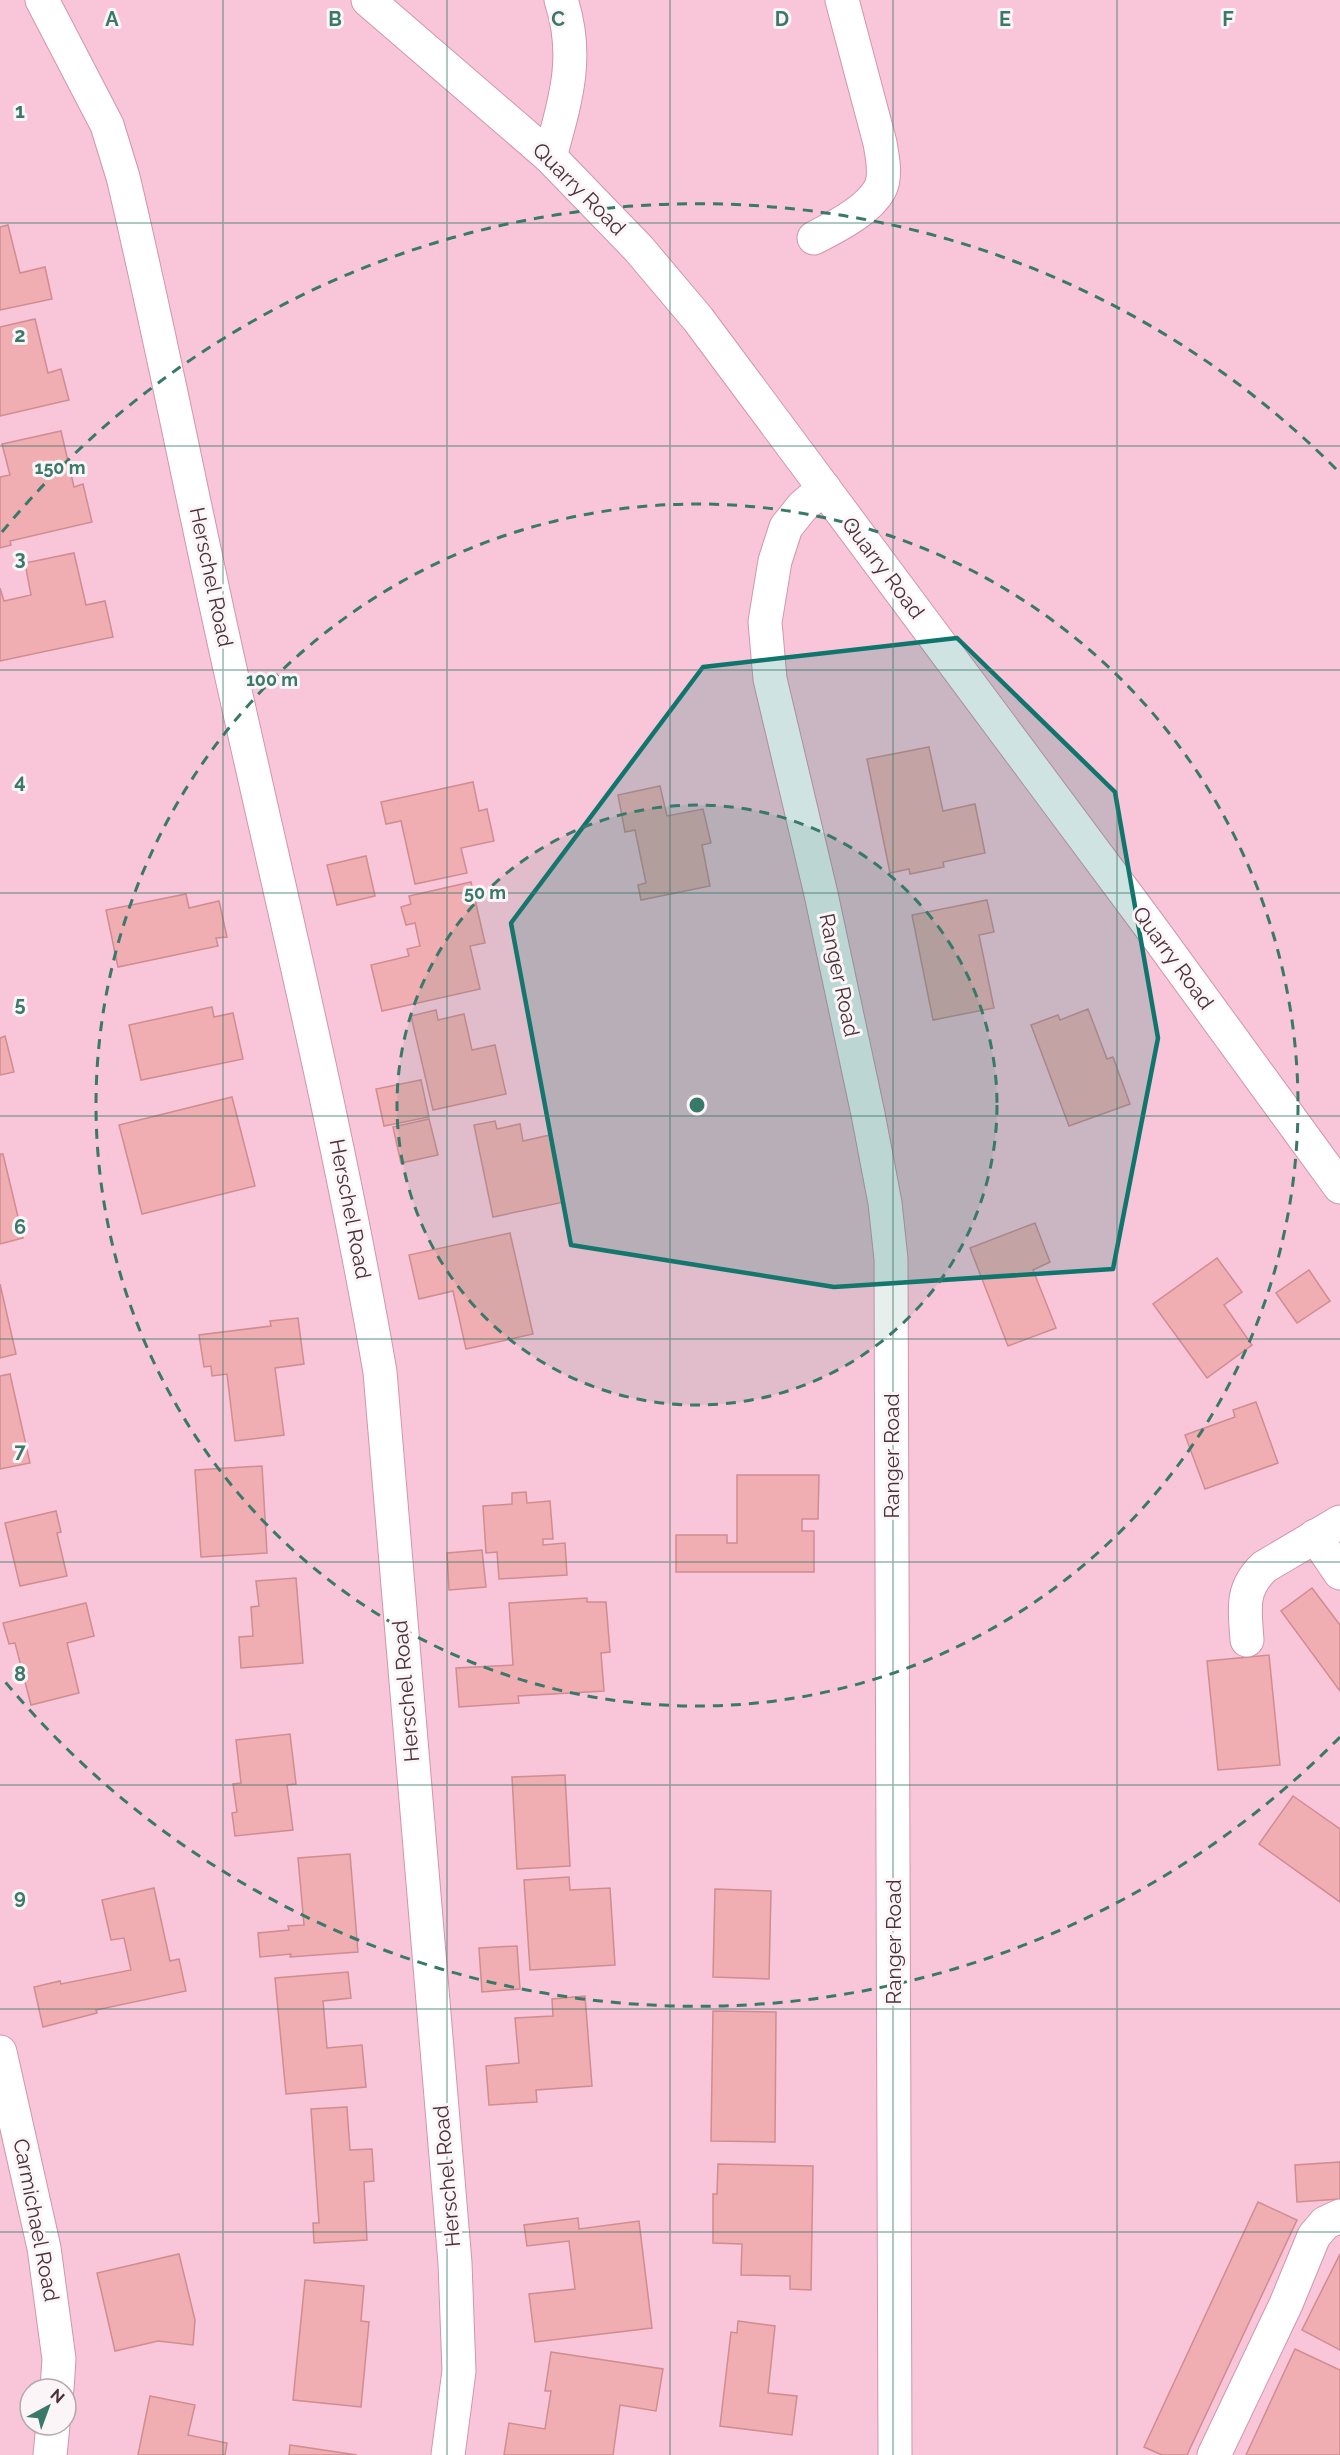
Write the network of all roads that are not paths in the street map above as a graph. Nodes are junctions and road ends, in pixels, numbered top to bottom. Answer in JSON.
{"nodes":[{"id":1,"x":42,"y":0,"type":"edge"},
{"id":2,"x":368,"y":0,"type":"edge"},
{"id":3,"x":561,"y":0,"type":"edge"},
{"id":4,"x":842,"y":0,"type":"edge"},
{"id":5,"x":550,"y":157,"type":"junction"},
{"id":6,"x":814,"y":238,"type":"dead end"},
{"id":7,"x":824,"y":488,"type":"junction"},
{"id":8,"x":1340,"y":1187,"type":"edge"},
{"id":9,"x":1328,"y":1529,"type":"edge"},
{"id":10,"x":1340,"y":1573,"type":"edge"},
{"id":11,"x":1247,"y":1640,"type":"dead end"},
{"id":12,"x":0,"y":2052,"type":"edge"},
{"id":13,"x":1340,"y":2216,"type":"edge"},
{"id":14,"x":58,"y":2377,"type":"edge"},
{"id":15,"x":52,"y":2437,"type":"edge"},
{"id":16,"x":50,"y":2455,"type":"edge"},
{"id":17,"x":448,"y":2455,"type":"edge"},
{"id":18,"x":895,"y":2455,"type":"edge"},
{"id":19,"x":1214,"y":2455,"type":"edge"}],
"edges":[{"from":1,"to":17,"type":"street","name":"Herschel Road"},
{"from":2,"to":5,"type":"street","name":"Quarry Road"},
{"from":3,"to":5,"type":"street"},
{"from":4,"to":6,"type":"street"},
{"from":5,"to":7,"type":"street","name":"Quarry Road"},
{"from":7,"to":8,"type":"street","name":"Quarry Road"},
{"from":7,"to":18,"type":"street","name":"Ranger Road"},
{"from":9,"to":10,"type":"street"},
{"from":9,"to":11,"type":"street"},
{"from":12,"to":14,"type":"street","name":"Carmichael Road"},
{"from":13,"to":19,"type":"street"},
{"from":15,"to":16,"type":"street"}]}
